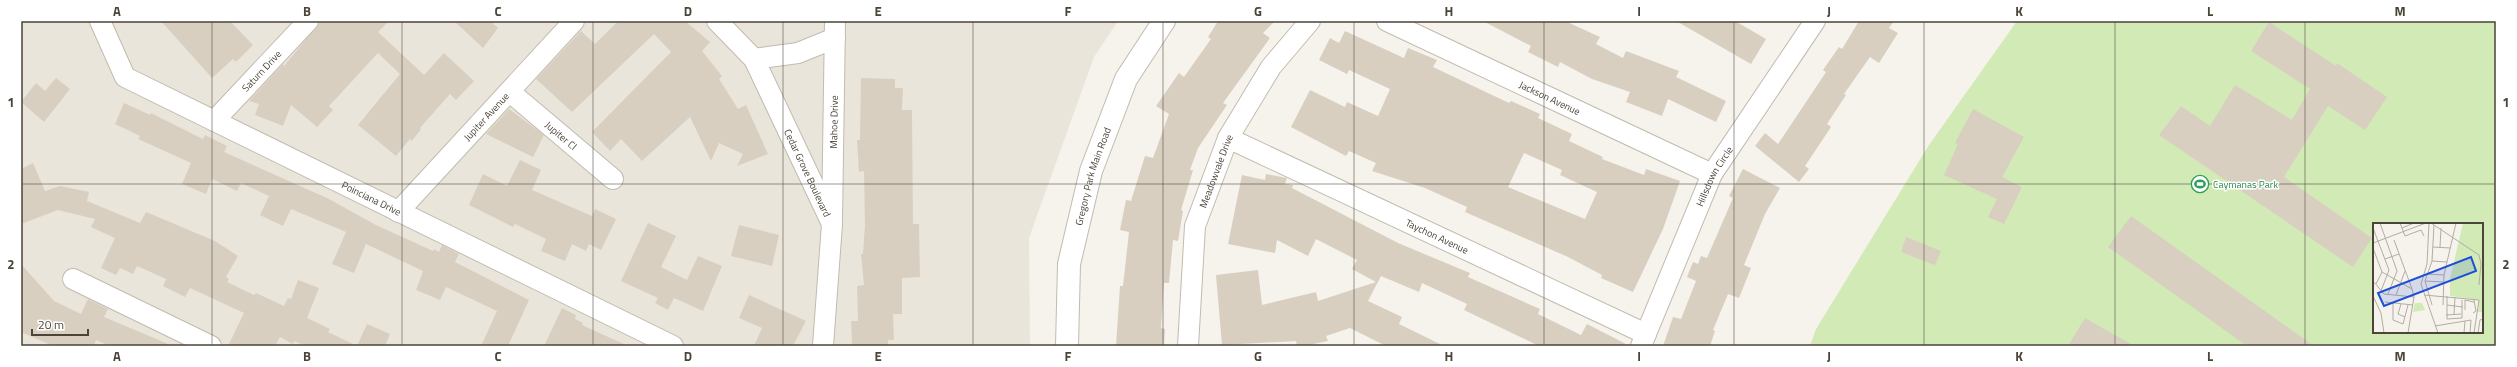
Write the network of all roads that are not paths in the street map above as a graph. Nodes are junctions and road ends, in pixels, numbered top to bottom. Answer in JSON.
{"nodes":[{"id":1,"x":100,"y":21,"type":"edge"},
{"id":2,"x":308,"y":21,"type":"edge"},
{"id":3,"x":574,"y":21,"type":"edge"},
{"id":4,"x":717,"y":21,"type":"edge"},
{"id":5,"x":1164,"y":21,"type":"edge"},
{"id":6,"x":1310,"y":21,"type":"edge"},
{"id":7,"x":1387,"y":21,"type":"edge"},
{"id":8,"x":1813,"y":21,"type":"edge"},
{"id":9,"x":835,"y":30,"type":"edge"},
{"id":10,"x":754,"y":59,"type":"junction"},
{"id":11,"x":510,"y":92,"type":"junction"},
{"id":12,"x":214,"y":121,"type":"junction"},
{"id":13,"x":1228,"y":138,"type":"junction"},
{"id":14,"x":1712,"y":174,"type":"junction"},
{"id":15,"x":613,"y":180,"type":"dead end"},
{"id":16,"x":398,"y":212,"type":"junction"},
{"id":17,"x":832,"y":224,"type":"junction"},
{"id":18,"x":73,"y":279,"type":"dead end"},
{"id":19,"x":1643,"y":340,"type":"edge"},
{"id":20,"x":211,"y":346,"type":"edge"},
{"id":21,"x":673,"y":346,"type":"edge"},
{"id":22,"x":823,"y":346,"type":"edge"},
{"id":23,"x":1067,"y":346,"type":"edge"},
{"id":24,"x":1188,"y":346,"type":"edge"}],
"edges":[{"from":1,"to":12,"type":"street","name":"Poinciana Drive"},
{"from":2,"to":12,"type":"street","name":"Saturn Drive"},
{"from":3,"to":11,"type":"street","name":"Jupiter Avenue"},
{"from":4,"to":10,"type":"street","name":"Cedar Grove Boulevard"},
{"from":5,"to":23,"type":"street","name":"Gregory Park Main Road"},
{"from":6,"to":13,"type":"street","name":"Meadowvale Drive"},
{"from":7,"to":14,"type":"street","name":"Jackson Avenue"},
{"from":8,"to":14,"type":"street","name":"Hillsdown Circle"},
{"from":9,"to":10,"type":"street"},
{"from":9,"to":17,"type":"street","name":"Mahoe Drive"},
{"from":10,"to":17,"type":"street","name":"Cedar Grove Boulevard"},
{"from":11,"to":15,"type":"street","name":"Jupiter Cl"},
{"from":11,"to":16,"type":"street","name":"Jupiter Avenue"},
{"from":12,"to":16,"type":"street","name":"Poinciana Drive"},
{"from":13,"to":19,"type":"street","name":"Taychon Avenue"},
{"from":13,"to":24,"type":"street","name":"Meadowvale Drive"},
{"from":14,"to":19,"type":"street","name":"Hillsdown Circle"},
{"from":16,"to":21,"type":"street","name":"Poinciana Drive"},
{"from":17,"to":22,"type":"street","name":"Cedar Grove Boulevard"},
{"from":18,"to":20,"type":"street"}]}
